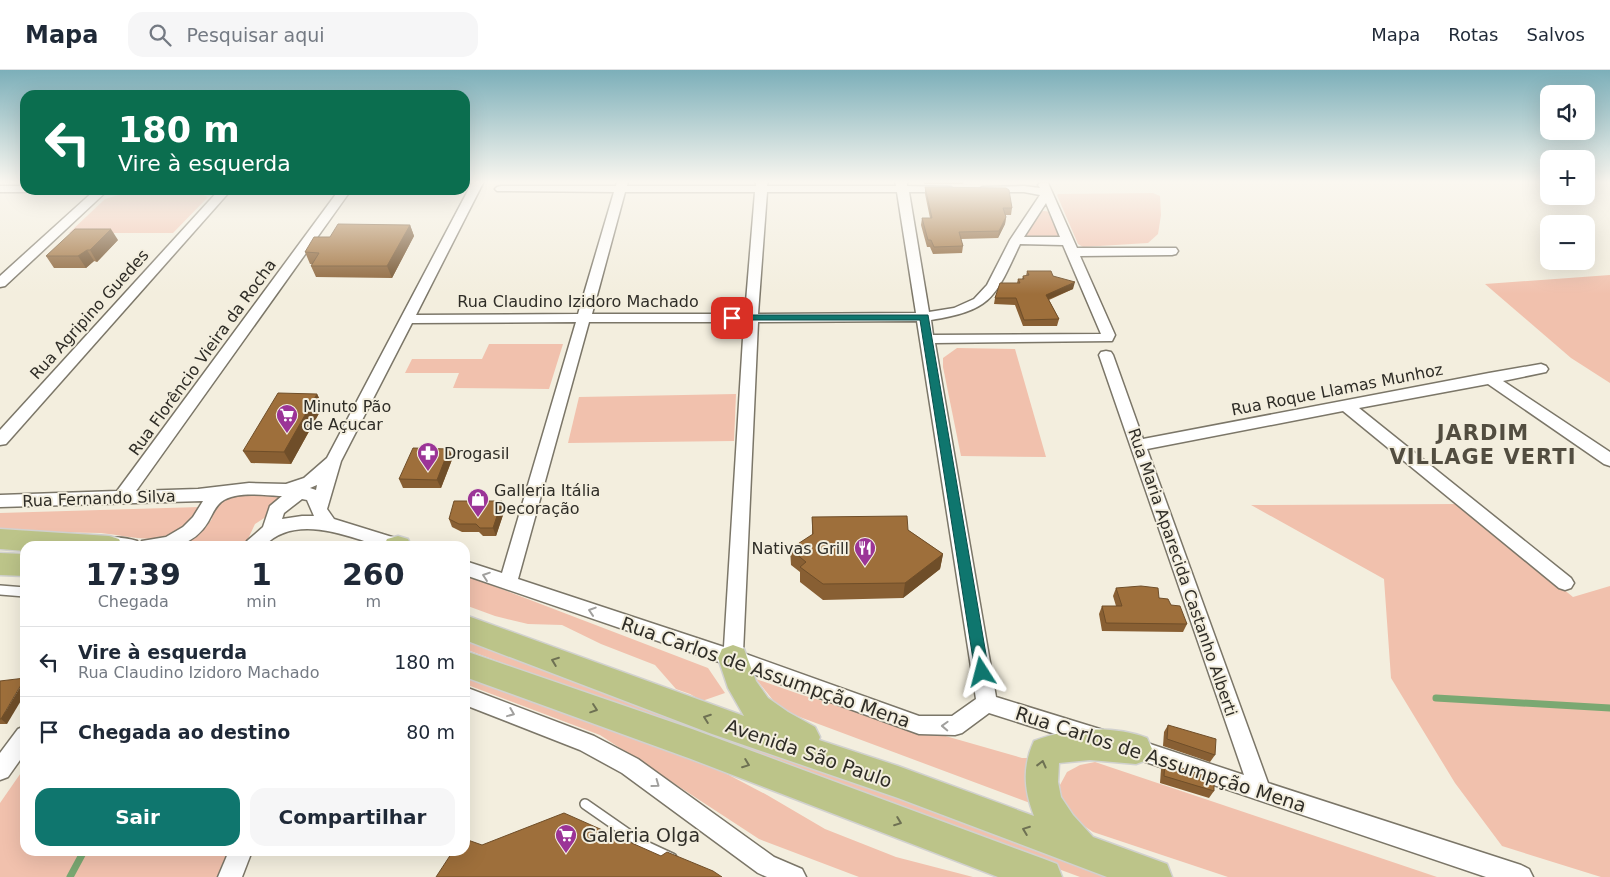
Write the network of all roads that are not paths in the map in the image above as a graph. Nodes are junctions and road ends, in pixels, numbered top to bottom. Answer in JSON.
{"nodes":[{"id":1,"x":71,"y":219,"type":"edge"},
{"id":2,"x":198,"y":219,"type":"edge"},
{"id":3,"x":324,"y":219,"type":"edge"},
{"id":4,"x":457,"y":219,"type":"edge"},
{"id":5,"x":613,"y":219,"type":"edge"},
{"id":6,"x":758,"y":219,"type":"edge"},
{"id":7,"x":908,"y":219,"type":"edge"},
{"id":8,"x":1028,"y":219,"type":"edge"},
{"id":9,"x":1059,"y":219,"type":"edge"},
{"id":10,"x":1016,"y":240,"type":"junction"},
{"id":11,"x":1071,"y":246,"type":"junction"},
{"id":12,"x":1172,"y":251,"type":"dead end"},
{"id":13,"x":0,"y":283,"type":"edge"},
{"id":14,"x":925,"y":317,"type":"junction"},
{"id":15,"x":751,"y":318,"type":"junction"},
{"id":16,"x":406,"y":319,"type":"junction"},
{"id":17,"x":584,"y":320,"type":"junction"},
{"id":18,"x":928,"y":339,"type":"junction"},
{"id":19,"x":1106,"y":346,"type":"junction"},
{"id":20,"x":1541,"y":369,"type":"dead end"},
{"id":21,"x":1489,"y":378,"type":"junction"},
{"id":22,"x":1345,"y":405,"type":"junction"},
{"id":23,"x":0,"y":440,"type":"edge"},
{"id":24,"x":1139,"y":446,"type":"junction"},
{"id":25,"x":1610,"y":460,"type":"edge"},
{"id":26,"x":333,"y":461,"type":"junction"},
{"id":27,"x":123,"y":496,"type":"junction"},
{"id":28,"x":203,"y":499,"type":"junction"},
{"id":29,"x":0,"y":501,"type":"edge"},
{"id":30,"x":309,"y":502,"type":"junction"},
{"id":31,"x":270,"y":528,"type":"junction"},
{"id":32,"x":0,"y":539,"type":"edge"},
{"id":33,"x":34,"y":541,"type":"edge"},
{"id":34,"x":173,"y":541,"type":"edge"},
{"id":35,"x":258,"y":541,"type":"edge"},
{"id":36,"x":388,"y":541,"type":"edge"},
{"id":37,"x":0,"y":564,"type":"edge"},
{"id":38,"x":20,"y":565,"type":"edge"},
{"id":39,"x":470,"y":570,"type":"edge"},
{"id":40,"x":508,"y":583,"type":"junction"},
{"id":41,"x":1565,"y":583,"type":"dead end"},
{"id":42,"x":0,"y":590,"type":"edge"},
{"id":43,"x":20,"y":592,"type":"edge"},
{"id":44,"x":470,"y":629,"type":"edge"},
{"id":45,"x":733,"y":658,"type":"junction"},
{"id":46,"x":470,"y":666,"type":"edge"},
{"id":47,"x":470,"y":698,"type":"edge"},
{"id":48,"x":987,"y":703,"type":"junction"},
{"id":49,"x":20,"y":743,"type":"edge"},
{"id":50,"x":1136,"y":749,"type":"junction"},
{"id":51,"x":0,"y":770,"type":"edge"},
{"id":52,"x":898,"y":782,"type":"junction"},
{"id":53,"x":1260,"y":790,"type":"junction"},
{"id":54,"x":585,"y":804,"type":"dead end"},
{"id":55,"x":1082,"y":852,"type":"junction"},
{"id":56,"x":239,"y":856,"type":"edge"},
{"id":57,"x":679,"y":861,"type":"edge"},
{"id":58,"x":766,"y":865,"type":"junction"},
{"id":59,"x":230,"y":877,"type":"edge"},
{"id":60,"x":794,"y":877,"type":"edge"},
{"id":61,"x":806,"y":877,"type":"edge"},
{"id":62,"x":1044,"y":877,"type":"edge"},
{"id":63,"x":1154,"y":877,"type":"edge"},
{"id":64,"x":1521,"y":877,"type":"edge"}],
"edges":[{"from":1,"to":13,"type":"street"},
{"from":2,"to":23,"type":"street","name":"Rua Agripino Guedes"},
{"from":3,"to":27,"type":"street","name":"Rua Florêncio Vieira da Rocha"},
{"from":4,"to":16,"type":"street"},
{"from":5,"to":17,"type":"street"},
{"from":6,"to":15,"type":"street"},
{"from":7,"to":14,"type":"street"},
{"from":8,"to":10,"type":"street","name":"Rua Claudino Izidoro Machado"},
{"from":9,"to":11,"type":"street","name":"Rua Maria Aparecida Castanho Alberti"},
{"from":10,"to":11,"type":"street"},
{"from":10,"to":14,"type":"street","name":"Rua Claudino Izidoro Machado"},
{"from":11,"to":12,"type":"street"},
{"from":11,"to":19,"type":"street","name":"Rua Maria Aparecida Castanho Alberti"},
{"from":14,"to":15,"type":"street","name":"Rua Claudino Izidoro Machado"},
{"from":14,"to":18,"type":"street"},
{"from":15,"to":17,"type":"street","name":"Rua Claudino Izidoro Machado"},
{"from":15,"to":45,"type":"street"},
{"from":16,"to":17,"type":"street","name":"Rua Claudino Izidoro Machado"},
{"from":16,"to":26,"type":"street"},
{"from":17,"to":40,"type":"street"},
{"from":18,"to":19,"type":"street"},
{"from":18,"to":48,"type":"street"},
{"from":19,"to":24,"type":"street","name":"Rua Maria Aparecida Castanho Alberti"},
{"from":20,"to":21,"type":"street","name":"Rua Roque Llamas Munhoz"},
{"from":21,"to":22,"type":"street","name":"Rua Roque Llamas Munhoz"},
{"from":21,"to":25,"type":"street"},
{"from":22,"to":24,"type":"street","name":"Rua Roque Llamas Munhoz"},
{"from":22,"to":41,"type":"street"},
{"from":24,"to":53,"type":"street","name":"Rua Maria Aparecida Castanho Alberti"},
{"from":26,"to":30,"type":"street"},
{"from":26,"to":30,"type":"street"},
{"from":27,"to":28,"type":"street","name":"Rua Fernando Silva"},
{"from":27,"to":29,"type":"street","name":"Rua Fernando Silva"},
{"from":28,"to":30,"type":"street","name":"Rua Fernando Silva"},
{"from":28,"to":34,"type":"street"},
{"from":30,"to":31,"type":"street"},
{"from":30,"to":31,"type":"street"},
{"from":30,"to":36,"type":"street"},
{"from":31,"to":35,"type":"street"},
{"from":32,"to":33,"type":"main road"},
{"from":37,"to":38,"type":"main road"},
{"from":40,"to":39,"type":"street","name":"Rua Carlos de Assumpção Mena","one_way":true},
{"from":45,"to":40,"type":"street","name":"Rua Carlos de Assumpção Mena","one_way":true},
{"from":42,"to":43,"type":"lane"},
{"from":52,"to":44,"type":"main road","name":"Avenida São Paulo","one_way":true},
{"from":48,"to":45,"type":"street","name":"Rua Carlos de Assumpção Mena","one_way":true},
{"from":45,"to":52,"type":"main road"},
{"from":46,"to":62,"type":"main road","name":"Avenida São Paulo","one_way":true},
{"from":47,"to":58,"type":"street","one_way":true},
{"from":48,"to":50,"type":"street","name":"Rua Carlos de Assumpção Mena"},
{"from":49,"to":51,"type":"street"},
{"from":50,"to":53,"type":"street","name":"Rua Carlos de Assumpção Mena"},
{"from":55,"to":50,"type":"main road","one_way":true},
{"from":55,"to":52,"type":"main road","name":"Avenida São Paulo","one_way":true},
{"from":53,"to":64,"type":"street","name":"Rua Carlos de Assumpção Mena"},
{"from":54,"to":57,"type":"lane"},
{"from":55,"to":63,"type":"main road","name":"Avenida São Paulo"},
{"from":56,"to":59,"type":"street"},
{"from":58,"to":60,"type":"street"},
{"from":58,"to":61,"type":"street"}]}
